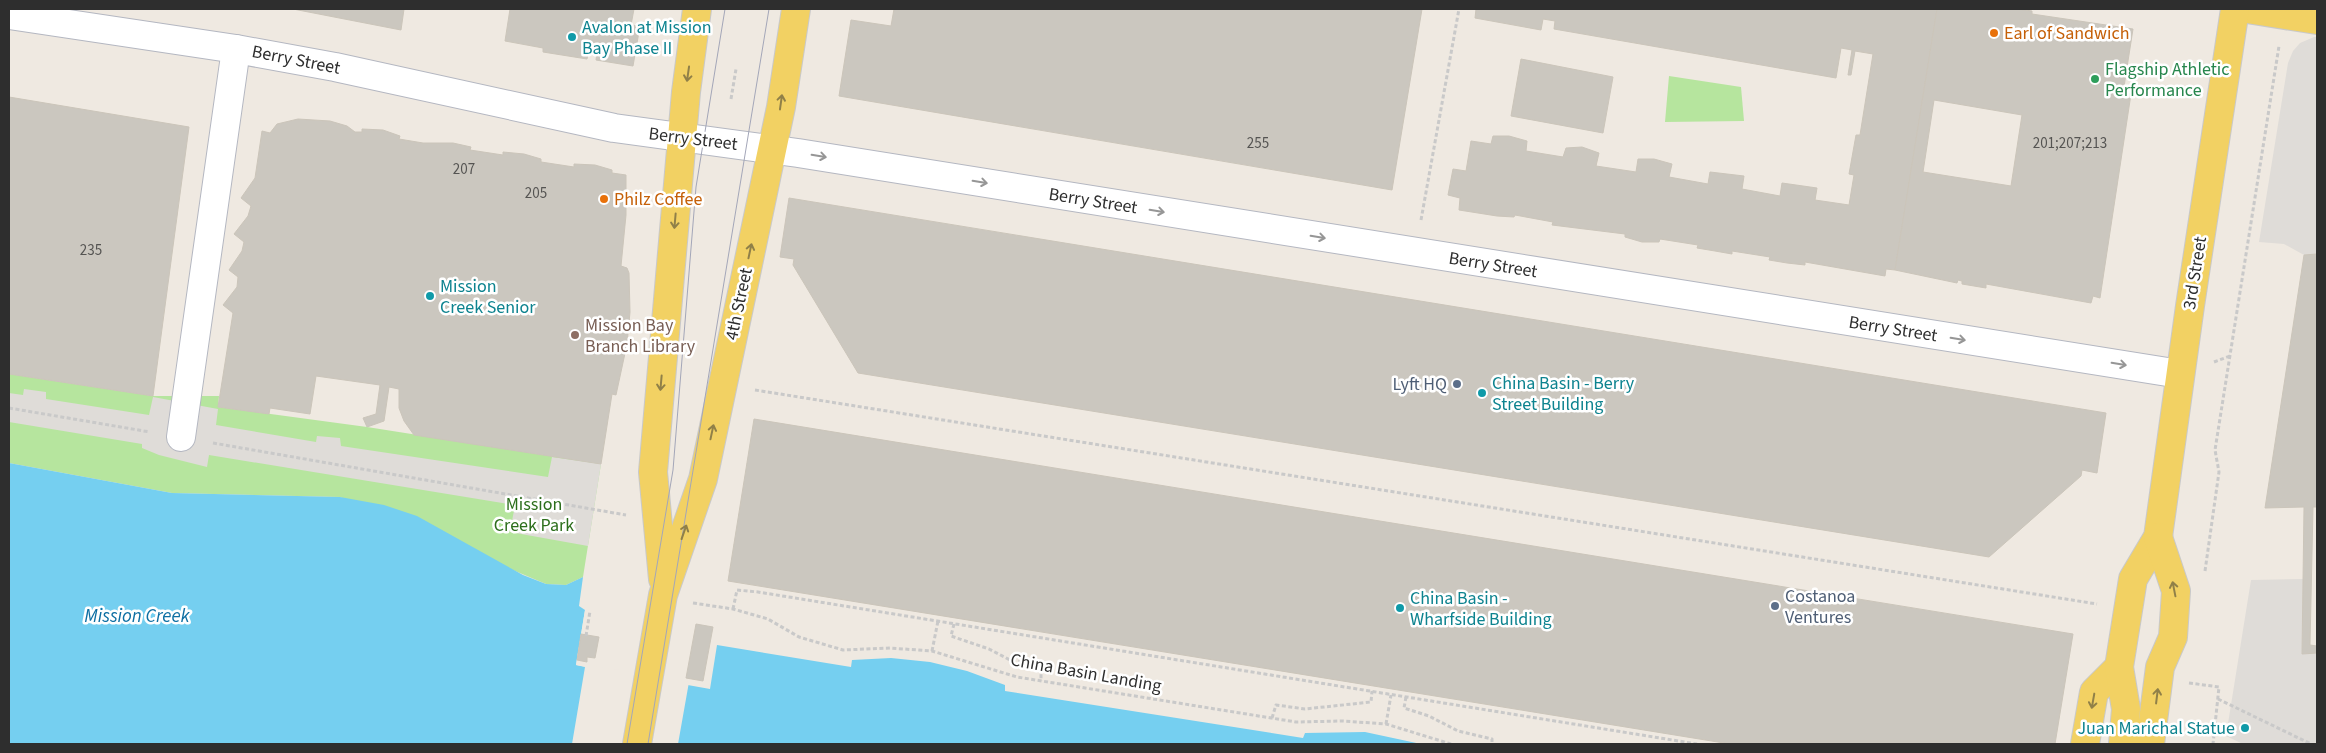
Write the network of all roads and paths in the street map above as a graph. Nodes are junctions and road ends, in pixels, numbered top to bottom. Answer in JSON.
{"nodes":[{"id":1,"x":697,"y":9,"type":"edge"},
{"id":2,"x":796,"y":9,"type":"edge"},
{"id":3,"x":1459,"y":9,"type":"edge"},
{"id":4,"x":2235,"y":9,"type":"edge"},
{"id":5,"x":2247,"y":9,"type":"edge"},
{"id":6,"x":9,"y":15,"type":"edge"},
{"id":7,"x":2317,"y":20,"type":"edge"},
{"id":8,"x":2280,"y":40,"type":"dead end"},
{"id":9,"x":236,"y":49,"type":"junction"},
{"id":10,"x":736,"y":69,"type":"dead end"},
{"id":11,"x":731,"y":99,"type":"dead end"},
{"id":12,"x":683,"y":138,"type":"junction"},
{"id":13,"x":771,"y":150,"type":"junction"},
{"id":14,"x":1417,"y":253,"type":"junction"},
{"id":15,"x":2180,"y":374,"type":"junction"},
{"id":16,"x":722,"y":383,"type":"junction"},
{"id":17,"x":9,"y":408,"type":"edge"},
{"id":18,"x":181,"y":437,"type":"junction"},
{"id":19,"x":658,"y":521,"type":"junction"},
{"id":20,"x":2158,"y":537,"type":"junction"},
{"id":21,"x":2203,"y":581,"type":"dead end"},
{"id":22,"x":663,"y":595,"type":"junction"},
{"id":23,"x":2075,"y":601,"type":"dead end"},
{"id":24,"x":733,"y":609,"type":"junction"},
{"id":25,"x":590,"y":611,"type":"dead end"},
{"id":26,"x":938,"y":621,"type":"junction"},
{"id":27,"x":954,"y":624,"type":"junction"},
{"id":28,"x":586,"y":636,"type":"dead end"},
{"id":29,"x":932,"y":651,"type":"junction"},
{"id":30,"x":2119,"y":667,"type":"junction"},
{"id":31,"x":2190,"y":674,"type":"dead end"},
{"id":32,"x":1041,"y":681,"type":"junction"},
{"id":33,"x":1372,"y":692,"type":"junction"},
{"id":34,"x":1391,"y":695,"type":"junction"},
{"id":35,"x":1406,"y":697,"type":"junction"},
{"id":36,"x":2218,"y":699,"type":"junction"},
{"id":37,"x":1272,"y":718,"type":"junction"},
{"id":38,"x":1386,"y":724,"type":"junction"},
{"id":39,"x":637,"y":744,"type":"edge"},
{"id":40,"x":1451,"y":744,"type":"edge"},
{"id":41,"x":1492,"y":744,"type":"edge"},
{"id":42,"x":1698,"y":744,"type":"edge"},
{"id":43,"x":2085,"y":744,"type":"edge"},
{"id":44,"x":2123,"y":744,"type":"edge"},
{"id":45,"x":2150,"y":744,"type":"edge"},
{"id":46,"x":2213,"y":744,"type":"edge"},
{"id":47,"x":2311,"y":744,"type":"edge"}],
"edges":[{"from":1,"to":12,"type":"main road","name":"4th Street","one_way":true},
{"from":13,"to":2,"type":"main road","name":"4th Street","one_way":true},
{"from":3,"to":14,"type":"path"},
{"from":4,"to":15,"type":"main road","name":"3rd Street"},
{"from":5,"to":7,"type":"main road"},
{"from":6,"to":9,"type":"street","name":"Berry Street"},
{"from":8,"to":21,"type":"path"},
{"from":9,"to":12,"type":"street","name":"Berry Street"},
{"from":9,"to":18,"type":"street"},
{"from":10,"to":11,"type":"path"},
{"from":12,"to":13,"type":"street","name":"Berry Street"},
{"from":12,"to":19,"type":"main road","name":"4th Street","one_way":true},
{"from":13,"to":14,"type":"street","name":"Berry Street","one_way":true},
{"from":16,"to":13,"type":"main road","name":"4th Street","one_way":true},
{"from":14,"to":15,"type":"street","name":"Berry Street","one_way":true},
{"from":15,"to":20,"type":"main road","name":"3rd Street"},
{"from":22,"to":16,"type":"main road","name":"4th Street","one_way":true},
{"from":16,"to":23,"type":"path"},
{"from":17,"to":18,"type":"path"},
{"from":18,"to":19,"type":"path"},
{"from":19,"to":22,"type":"main road","name":"4th Street"},
{"from":20,"to":30,"type":"main road","name":"3rd Street"},
{"from":45,"to":20,"type":"main road","name":"3rd Street","one_way":true},
{"from":22,"to":24,"type":"path","name":"China Basin Landing"},
{"from":22,"to":39,"type":"main road","name":"4th Street"},
{"from":24,"to":26,"type":"path"},
{"from":24,"to":29,"type":"path","name":"China Basin Landing"},
{"from":25,"to":28,"type":"path"},
{"from":26,"to":27,"type":"path"},
{"from":26,"to":29,"type":"path"},
{"from":27,"to":32,"type":"path"},
{"from":27,"to":33,"type":"path"},
{"from":29,"to":32,"type":"path","name":"China Basin Landing"},
{"from":30,"to":43,"type":"main road","one_way":true},
{"from":30,"to":44,"type":"main road","name":"3rd Street"},
{"from":31,"to":36,"type":"path"},
{"from":32,"to":37,"type":"path","name":"China Basin Landing"},
{"from":33,"to":34,"type":"path"},
{"from":33,"to":37,"type":"path"},
{"from":34,"to":35,"type":"path"},
{"from":34,"to":38,"type":"path"},
{"from":35,"to":41,"type":"path"},
{"from":35,"to":42,"type":"path"},
{"from":36,"to":46,"type":"path"},
{"from":36,"to":47,"type":"path"},
{"from":37,"to":38,"type":"path","name":"China Basin Landing"},
{"from":38,"to":40,"type":"path","name":"China Basin Landing"}]}
